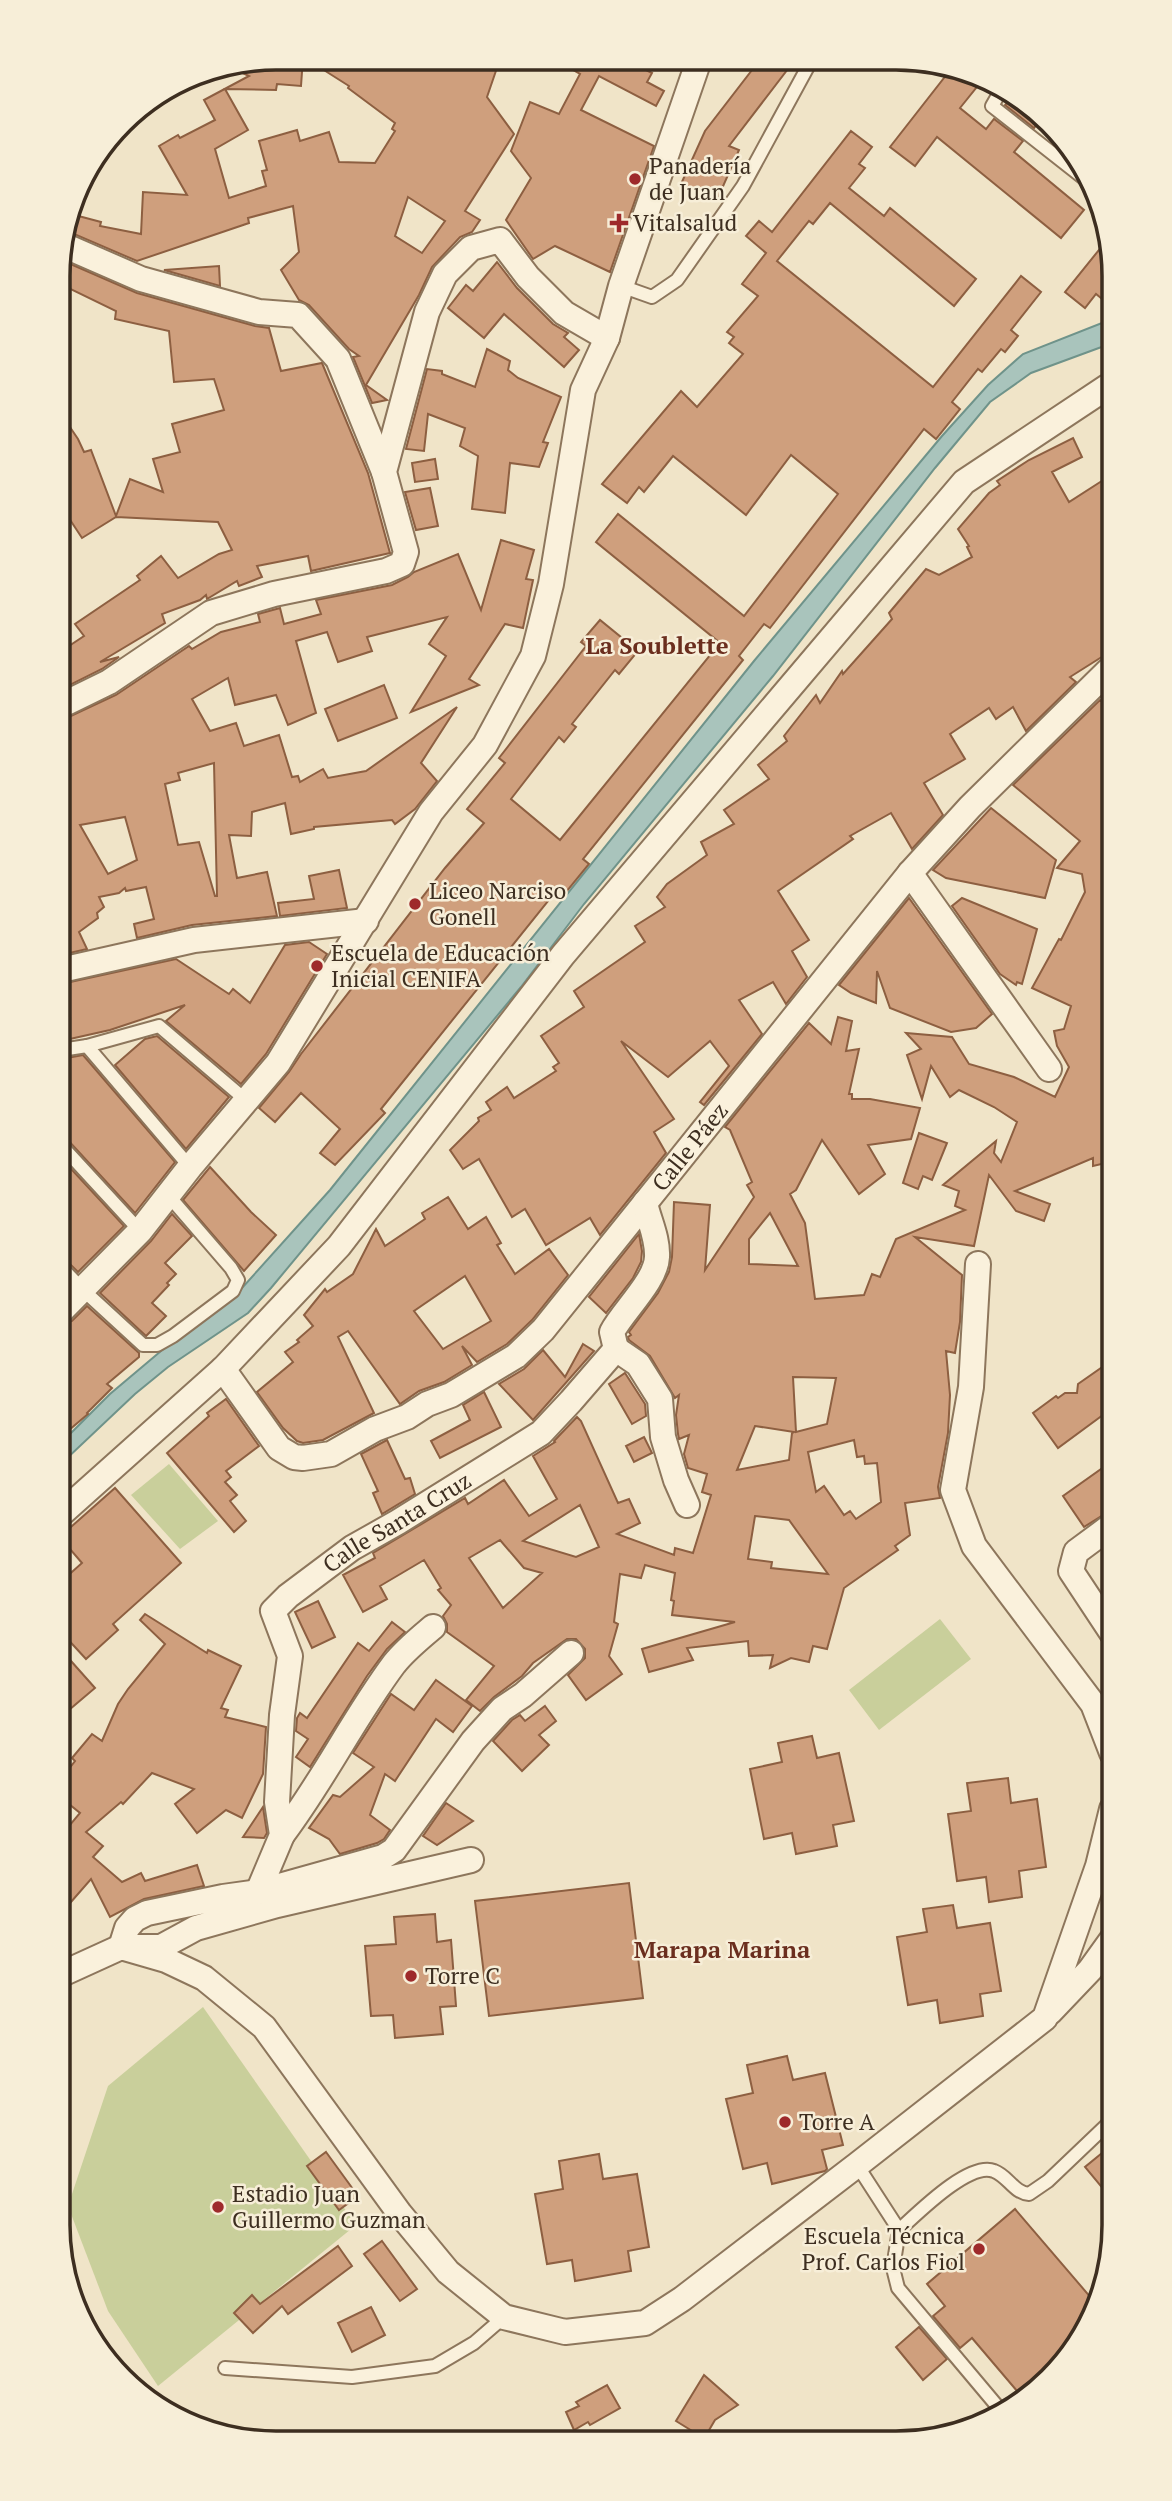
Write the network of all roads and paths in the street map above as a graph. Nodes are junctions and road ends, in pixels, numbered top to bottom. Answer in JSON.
{"nodes":[{"id":1,"x":696,"y":70,"type":"edge"},
{"id":2,"x":806,"y":70,"type":"edge"},
{"id":3,"x":997,"y":97,"type":"edge"},
{"id":4,"x":1071,"y":168,"type":"edge"},
{"id":5,"x":72,"y":249,"type":"edge"},
{"id":6,"x":621,"y":286,"type":"junction"},
{"id":7,"x":607,"y":338,"type":"junction"},
{"id":8,"x":1102,"y":390,"type":"edge"},
{"id":9,"x":384,"y":472,"type":"junction"},
{"id":10,"x":1102,"y":677,"type":"edge"},
{"id":11,"x":70,"y":701,"type":"edge"},
{"id":12,"x":910,"y":873,"type":"junction"},
{"id":13,"x":366,"y":921,"type":"junction"},
{"id":14,"x":70,"y":968,"type":"edge"},
{"id":15,"x":87,"y":1046,"type":"junction"},
{"id":16,"x":70,"y":1049,"type":"edge"},
{"id":17,"x":1049,"y":1069,"type":"dead end"},
{"id":18,"x":247,"y":1101,"type":"junction"},
{"id":19,"x":70,"y":1155,"type":"edge"},
{"id":20,"x":190,"y":1167,"type":"junction"},
{"id":21,"x":168,"y":1195,"type":"junction"},
{"id":22,"x":645,"y":1203,"type":"junction"},
{"id":23,"x":140,"y":1231,"type":"junction"},
{"id":24,"x":978,"y":1264,"type":"dead end"},
{"id":25,"x":70,"y":1276,"type":"edge"},
{"id":26,"x":82,"y":1289,"type":"junction"},
{"id":27,"x":70,"y":1302,"type":"edge"},
{"id":28,"x":615,"y":1349,"type":"junction"},
{"id":29,"x":223,"y":1369,"type":"junction"},
{"id":30,"x":687,"y":1505,"type":"dead end"},
{"id":31,"x":70,"y":1506,"type":"edge"},
{"id":32,"x":1102,"y":1533,"type":"edge"},
{"id":33,"x":1102,"y":1618,"type":"edge"},
{"id":34,"x":433,"y":1626,"type":"dead end"},
{"id":35,"x":571,"y":1653,"type":"dead end"},
{"id":36,"x":1102,"y":1727,"type":"edge"},
{"id":37,"x":282,"y":1835,"type":"junction"},
{"id":38,"x":1102,"y":1850,"type":"edge"},
{"id":39,"x":471,"y":1860,"type":"dead end"},
{"id":40,"x":258,"y":1892,"type":"junction"},
{"id":41,"x":121,"y":1947,"type":"junction"},
{"id":42,"x":1102,"y":1953,"type":"edge"},
{"id":43,"x":70,"y":1970,"type":"edge"},
{"id":44,"x":1045,"y":2018,"type":"junction"},
{"id":45,"x":1102,"y":2129,"type":"edge"},
{"id":46,"x":857,"y":2165,"type":"junction"},
{"id":47,"x":899,"y":2230,"type":"junction"},
{"id":48,"x":504,"y":2317,"type":"junction"},
{"id":49,"x":225,"y":2368,"type":"dead end"},
{"id":50,"x":996,"y":2405,"type":"edge"}],
"edges":[{"from":1,"to":6,"type":"street"},
{"from":2,"to":6,"type":"lane"},
{"from":3,"to":4,"type":"lane"},
{"from":5,"to":9,"type":"street"},
{"from":6,"to":7,"type":"street"},
{"from":7,"to":9,"type":"street"},
{"from":7,"to":13,"type":"street"},
{"from":8,"to":29,"type":"street"},
{"from":9,"to":11,"type":"street"},
{"from":10,"to":12,"type":"street","name":"Calle Páez"},
{"from":12,"to":17,"type":"street"},
{"from":12,"to":22,"type":"street","name":"Calle Páez"},
{"from":13,"to":14,"type":"street"},
{"from":13,"to":18,"type":"street"},
{"from":15,"to":16,"type":"lane"},
{"from":15,"to":18,"type":"lane"},
{"from":15,"to":20,"type":"lane"},
{"from":18,"to":20,"type":"street"},
{"from":19,"to":23,"type":"lane"},
{"from":20,"to":21,"type":"street"},
{"from":21,"to":23,"type":"street"},
{"from":21,"to":26,"type":"lane"},
{"from":22,"to":28,"type":"street","name":"Calle Santa Cruz"},
{"from":22,"to":29,"type":"street","name":"Calle Páez"},
{"from":23,"to":26,"type":"street"},
{"from":24,"to":36,"type":"street"},
{"from":25,"to":26,"type":"lane"},
{"from":26,"to":27,"type":"street"},
{"from":28,"to":30,"type":"street"},
{"from":28,"to":37,"type":"street","name":"Calle Santa Cruz"},
{"from":29,"to":31,"type":"street"},
{"from":32,"to":33,"type":"street"},
{"from":34,"to":37,"type":"street"},
{"from":35,"to":40,"type":"street"},
{"from":37,"to":40,"type":"street"},
{"from":38,"to":44,"type":"street"},
{"from":39,"to":41,"type":"street"},
{"from":40,"to":41,"type":"street"},
{"from":41,"to":43,"type":"street"},
{"from":41,"to":48,"type":"street"},
{"from":42,"to":44,"type":"street"},
{"from":44,"to":46,"type":"street"},
{"from":45,"to":47,"type":"lane"},
{"from":46,"to":47,"type":"lane"},
{"from":46,"to":48,"type":"street"},
{"from":47,"to":50,"type":"lane"},
{"from":48,"to":49,"type":"lane"}]}
